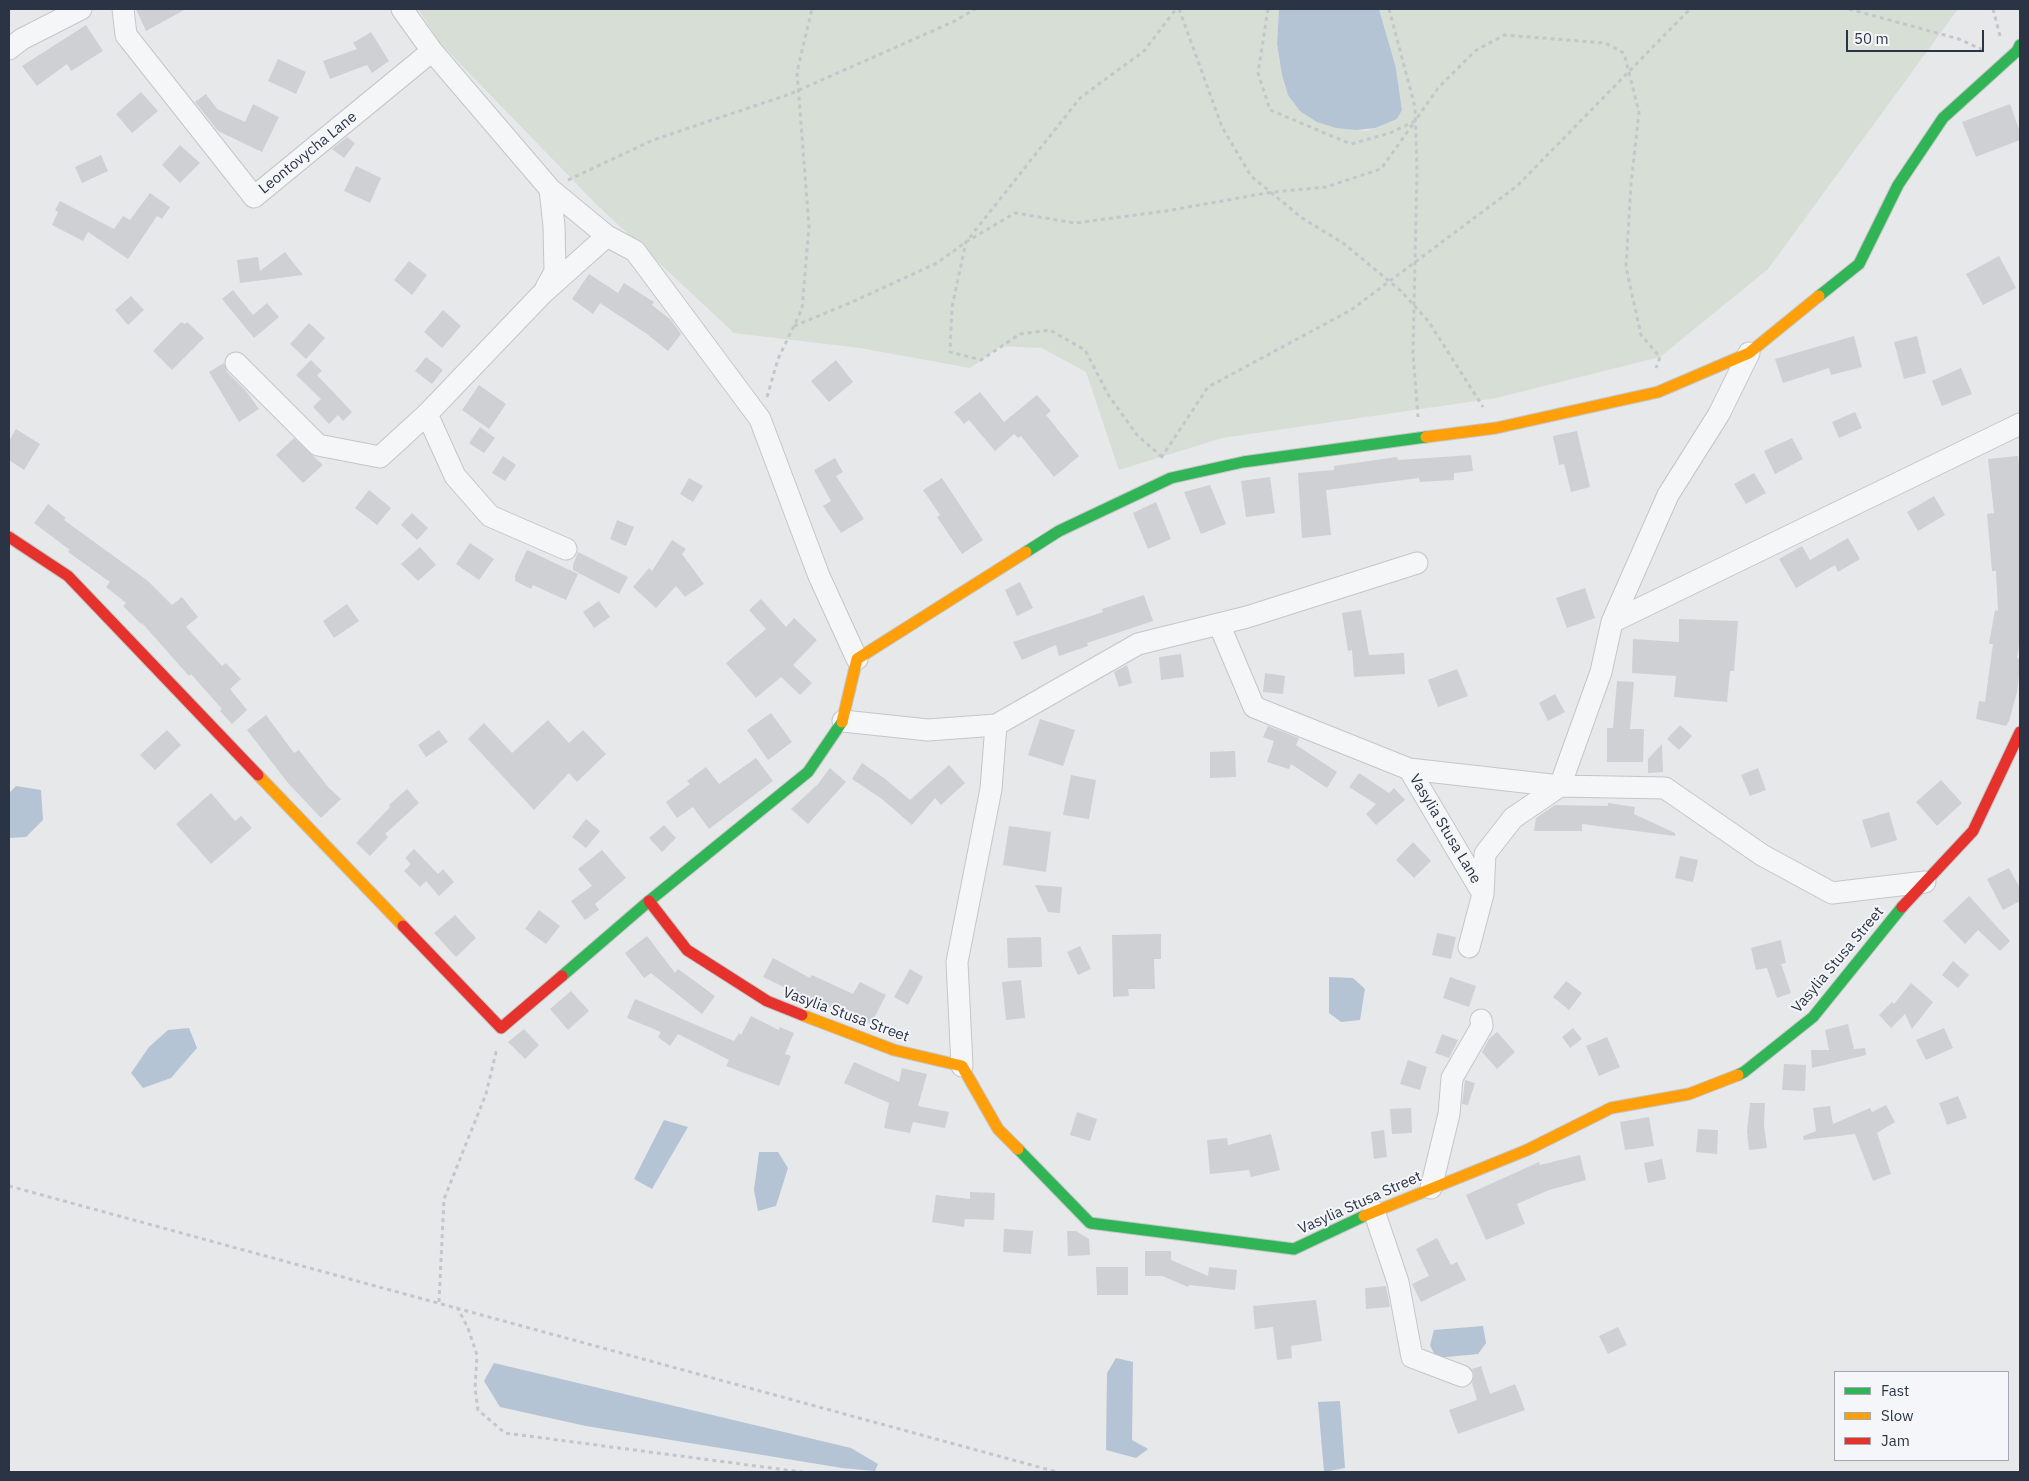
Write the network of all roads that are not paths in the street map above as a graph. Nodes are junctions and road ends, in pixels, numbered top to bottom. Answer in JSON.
{"nodes":[{"id":1,"x":81,"y":9,"type":"edge"},
{"id":2,"x":123,"y":9,"type":"edge"},
{"id":3,"x":402,"y":9,"type":"edge"},
{"id":4,"x":9,"y":49,"type":"edge"},
{"id":5,"x":432,"y":51,"type":"junction"},
{"id":6,"x":2016,"y":54,"type":"edge"},
{"id":7,"x":550,"y":189,"type":"junction"},
{"id":8,"x":607,"y":236,"type":"junction"},
{"id":9,"x":542,"y":294,"type":"junction"},
{"id":10,"x":1749,"y":353,"type":"junction"},
{"id":11,"x":236,"y":363,"type":"dead end"},
{"id":12,"x":427,"y":414,"type":"junction"},
{"id":13,"x":2020,"y":424,"type":"edge"},
{"id":14,"x":9,"y":538,"type":"edge"},
{"id":15,"x":566,"y":549,"type":"dead end"},
{"id":16,"x":1417,"y":563,"type":"dead end"},
{"id":17,"x":1612,"y":622,"type":"junction"},
{"id":18,"x":1219,"y":624,"type":"junction"},
{"id":19,"x":857,"y":659,"type":"junction"},
{"id":20,"x":842,"y":721,"type":"junction"},
{"id":21,"x":996,"y":725,"type":"junction"},
{"id":22,"x":2020,"y":732,"type":"edge"},
{"id":23,"x":1409,"y":769,"type":"junction"},
{"id":24,"x":1560,"y":786,"type":"junction"},
{"id":25,"x":1925,"y":882,"type":"junction"},
{"id":26,"x":1483,"y":894,"type":"junction"},
{"id":27,"x":649,"y":901,"type":"junction"},
{"id":28,"x":1469,"y":947,"type":"dead end"},
{"id":29,"x":1481,"y":1020,"type":"dead end"},
{"id":30,"x":962,"y":1066,"type":"junction"},
{"id":31,"x":1431,"y":1188,"type":"junction"},
{"id":32,"x":1374,"y":1211,"type":"junction"},
{"id":33,"x":1462,"y":1376,"type":"dead end"}],
"edges":[{"from":1,"to":4,"type":"street"},
{"from":2,"to":5,"type":"street","name":"Leontovycha Lane"},
{"from":3,"to":5,"type":"street"},
{"from":5,"to":7,"type":"street"},
{"from":6,"to":10,"type":"street"},
{"from":7,"to":8,"type":"street"},
{"from":7,"to":9,"type":"street"},
{"from":8,"to":9,"type":"street"},
{"from":8,"to":19,"type":"street"},
{"from":9,"to":12,"type":"street"},
{"from":10,"to":17,"type":"street"},
{"from":10,"to":19,"type":"street"},
{"from":11,"to":12,"type":"street"},
{"from":12,"to":15,"type":"street"},
{"from":13,"to":17,"type":"street"},
{"from":14,"to":27,"type":"street"},
{"from":16,"to":18,"type":"street"},
{"from":17,"to":24,"type":"street"},
{"from":18,"to":21,"type":"street"},
{"from":18,"to":23,"type":"street"},
{"from":19,"to":20,"type":"street"},
{"from":20,"to":21,"type":"street"},
{"from":20,"to":27,"type":"street"},
{"from":21,"to":30,"type":"street"},
{"from":22,"to":25,"type":"street","name":"Vasylia Stusa Street"},
{"from":23,"to":24,"type":"street"},
{"from":23,"to":26,"type":"street","name":"Vasylia Stusa Lane"},
{"from":24,"to":25,"type":"street"},
{"from":24,"to":26,"type":"street"},
{"from":25,"to":31,"type":"street","name":"Vasylia Stusa Street"},
{"from":26,"to":28,"type":"street","name":"Vasylia Stusa Lane"},
{"from":27,"to":30,"type":"street","name":"Vasylia Stusa Street"},
{"from":29,"to":31,"type":"street"},
{"from":30,"to":32,"type":"street","name":"Vasylia Stusa Street"},
{"from":31,"to":32,"type":"street","name":"Vasylia Stusa Street"},
{"from":32,"to":33,"type":"street"}]}
